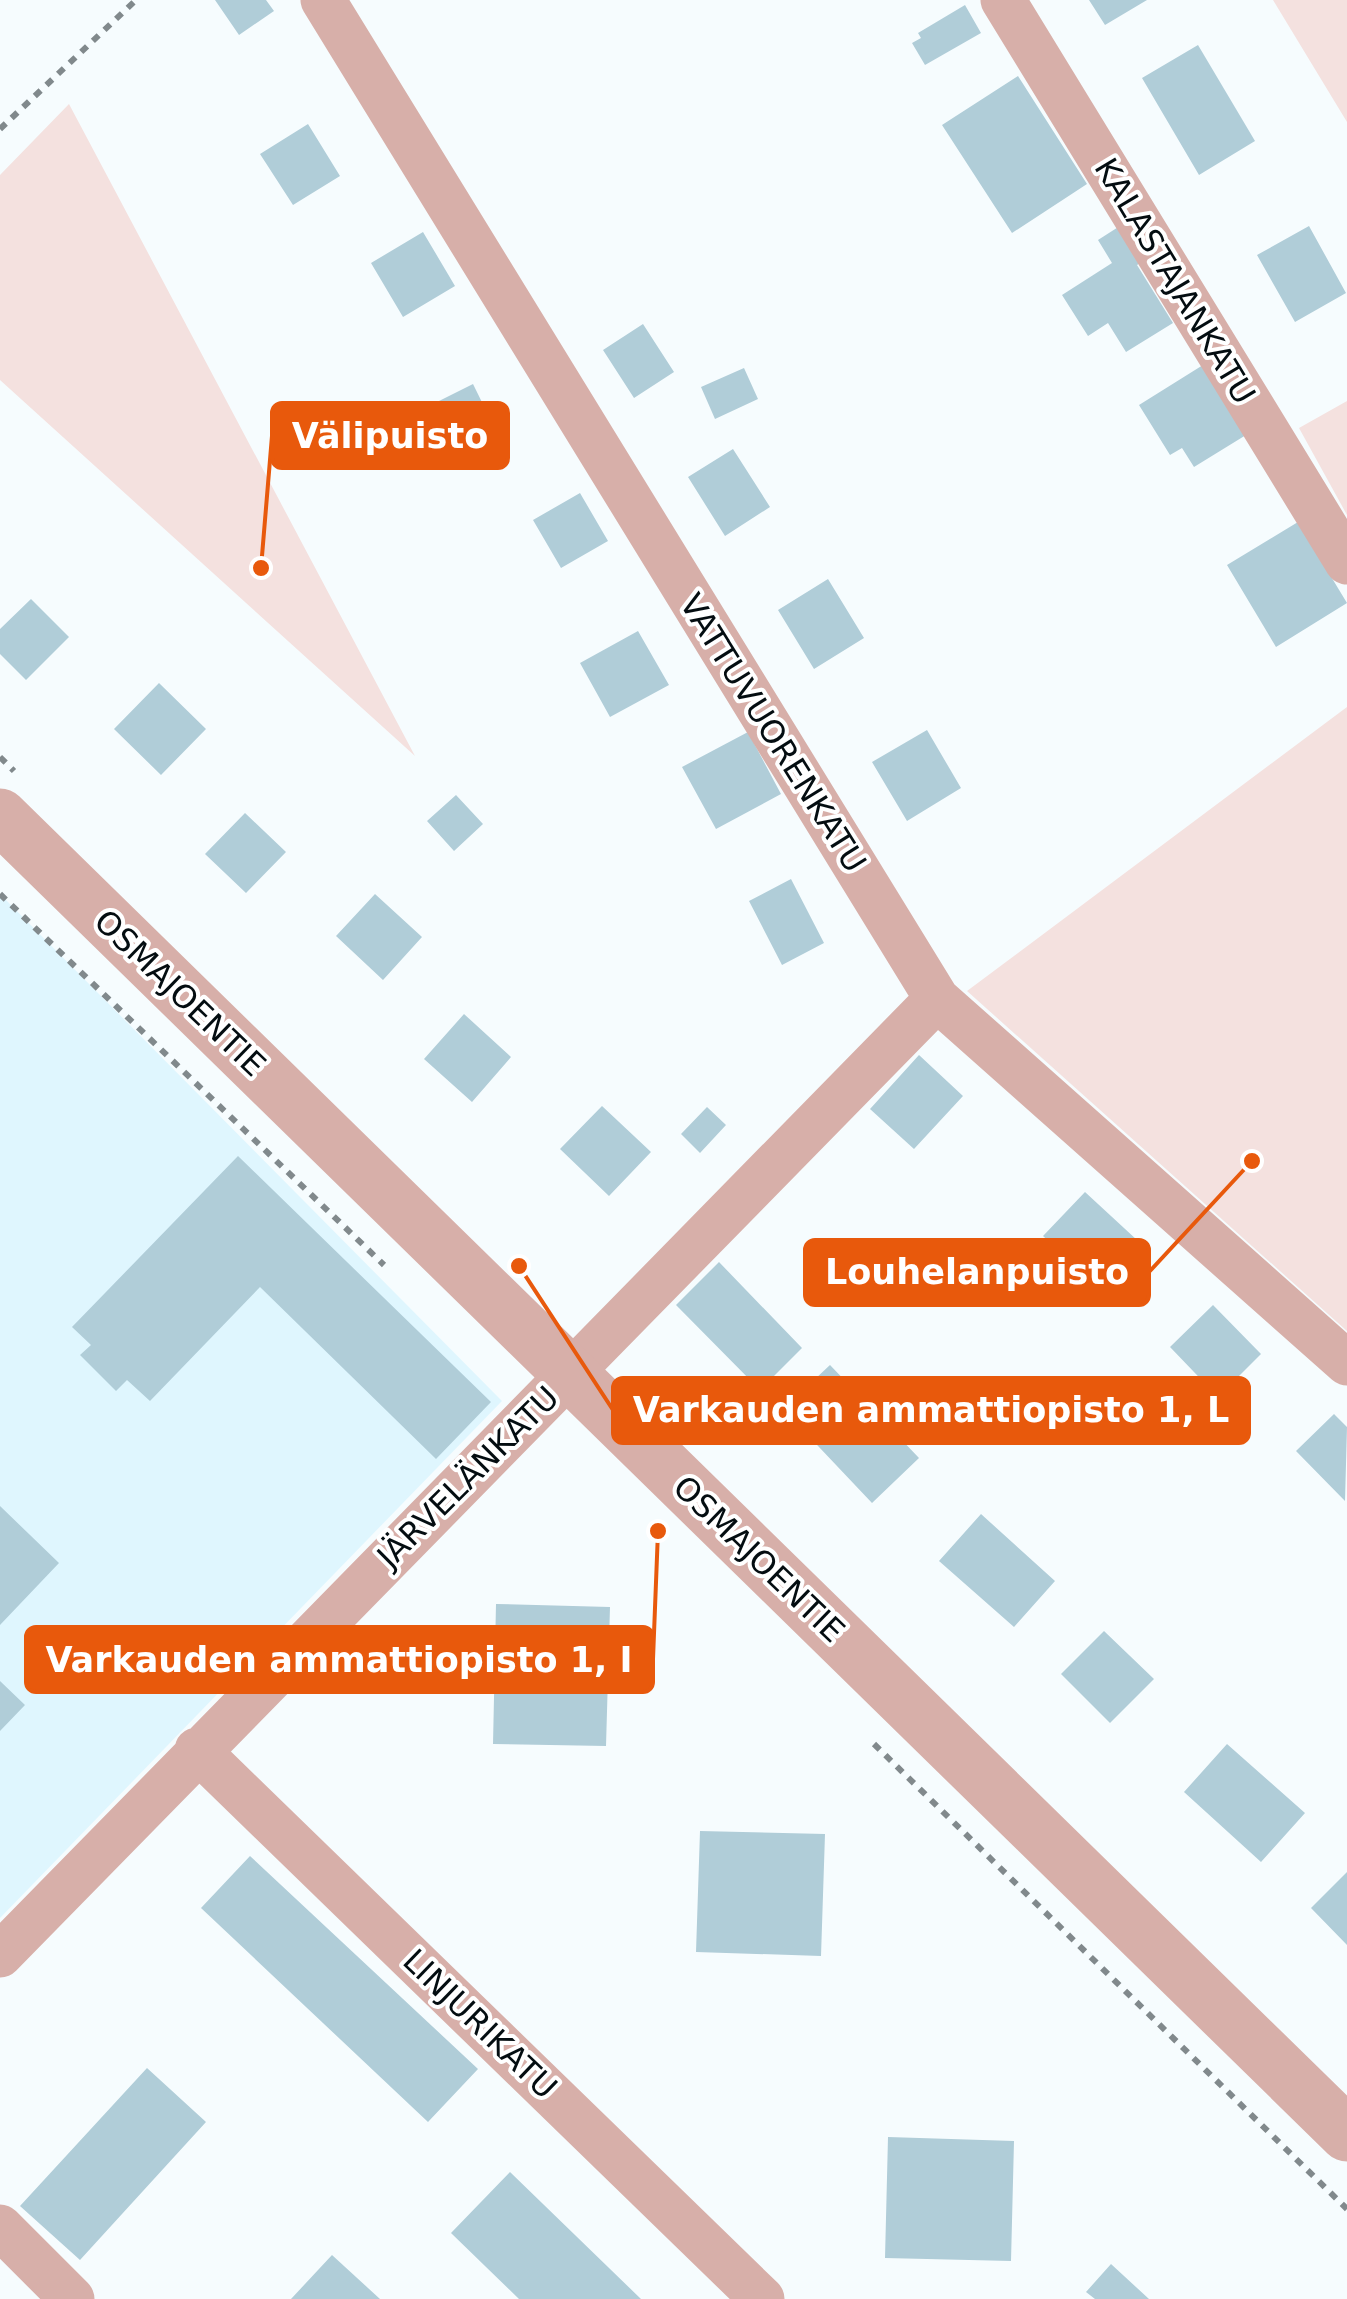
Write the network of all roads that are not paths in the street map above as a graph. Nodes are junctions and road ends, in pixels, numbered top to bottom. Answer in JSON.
{"nodes":[{"id":1,"x":323,"y":0,"type":"edge"},
{"id":2,"x":1003,"y":0,"type":"edge"},
{"id":3,"x":1347,"y":562,"type":"edge"},
{"id":4,"x":0,"y":816,"type":"edge"},
{"id":5,"x":937,"y":999,"type":"junction"},
{"id":6,"x":1347,"y":1363,"type":"edge"},
{"id":7,"x":570,"y":1375,"type":"junction"},
{"id":8,"x":198,"y":1750,"type":"junction"},
{"id":9,"x":0,"y":1955,"type":"edge"},
{"id":10,"x":1347,"y":2134,"type":"edge"},
{"id":11,"x":0,"y":2227,"type":"edge"},
{"id":12,"x":72,"y":2299,"type":"edge"},
{"id":13,"x":762,"y":2299,"type":"edge"}],
"edges":[{"from":1,"to":5,"type":"street","name":"VATTUVUORENKATU"},
{"from":2,"to":3,"type":"street","name":"KALASTAJANKATU"},
{"from":4,"to":7,"type":"street","name":"OSMAJOENTIE"},
{"from":5,"to":6,"type":"street","name":"VATTUVUORENKATU"},
{"from":5,"to":7,"type":"street","name":"JÄRVELÄNKATU"},
{"from":7,"to":8,"type":"street","name":"JÄRVELÄNKATU"},
{"from":7,"to":10,"type":"street","name":"OSMAJOENTIE"},
{"from":8,"to":9,"type":"street","name":"JÄRVELÄNKATU"},
{"from":8,"to":13,"type":"street","name":"LINJURIKATU"},
{"from":11,"to":12,"type":"street"}]}
